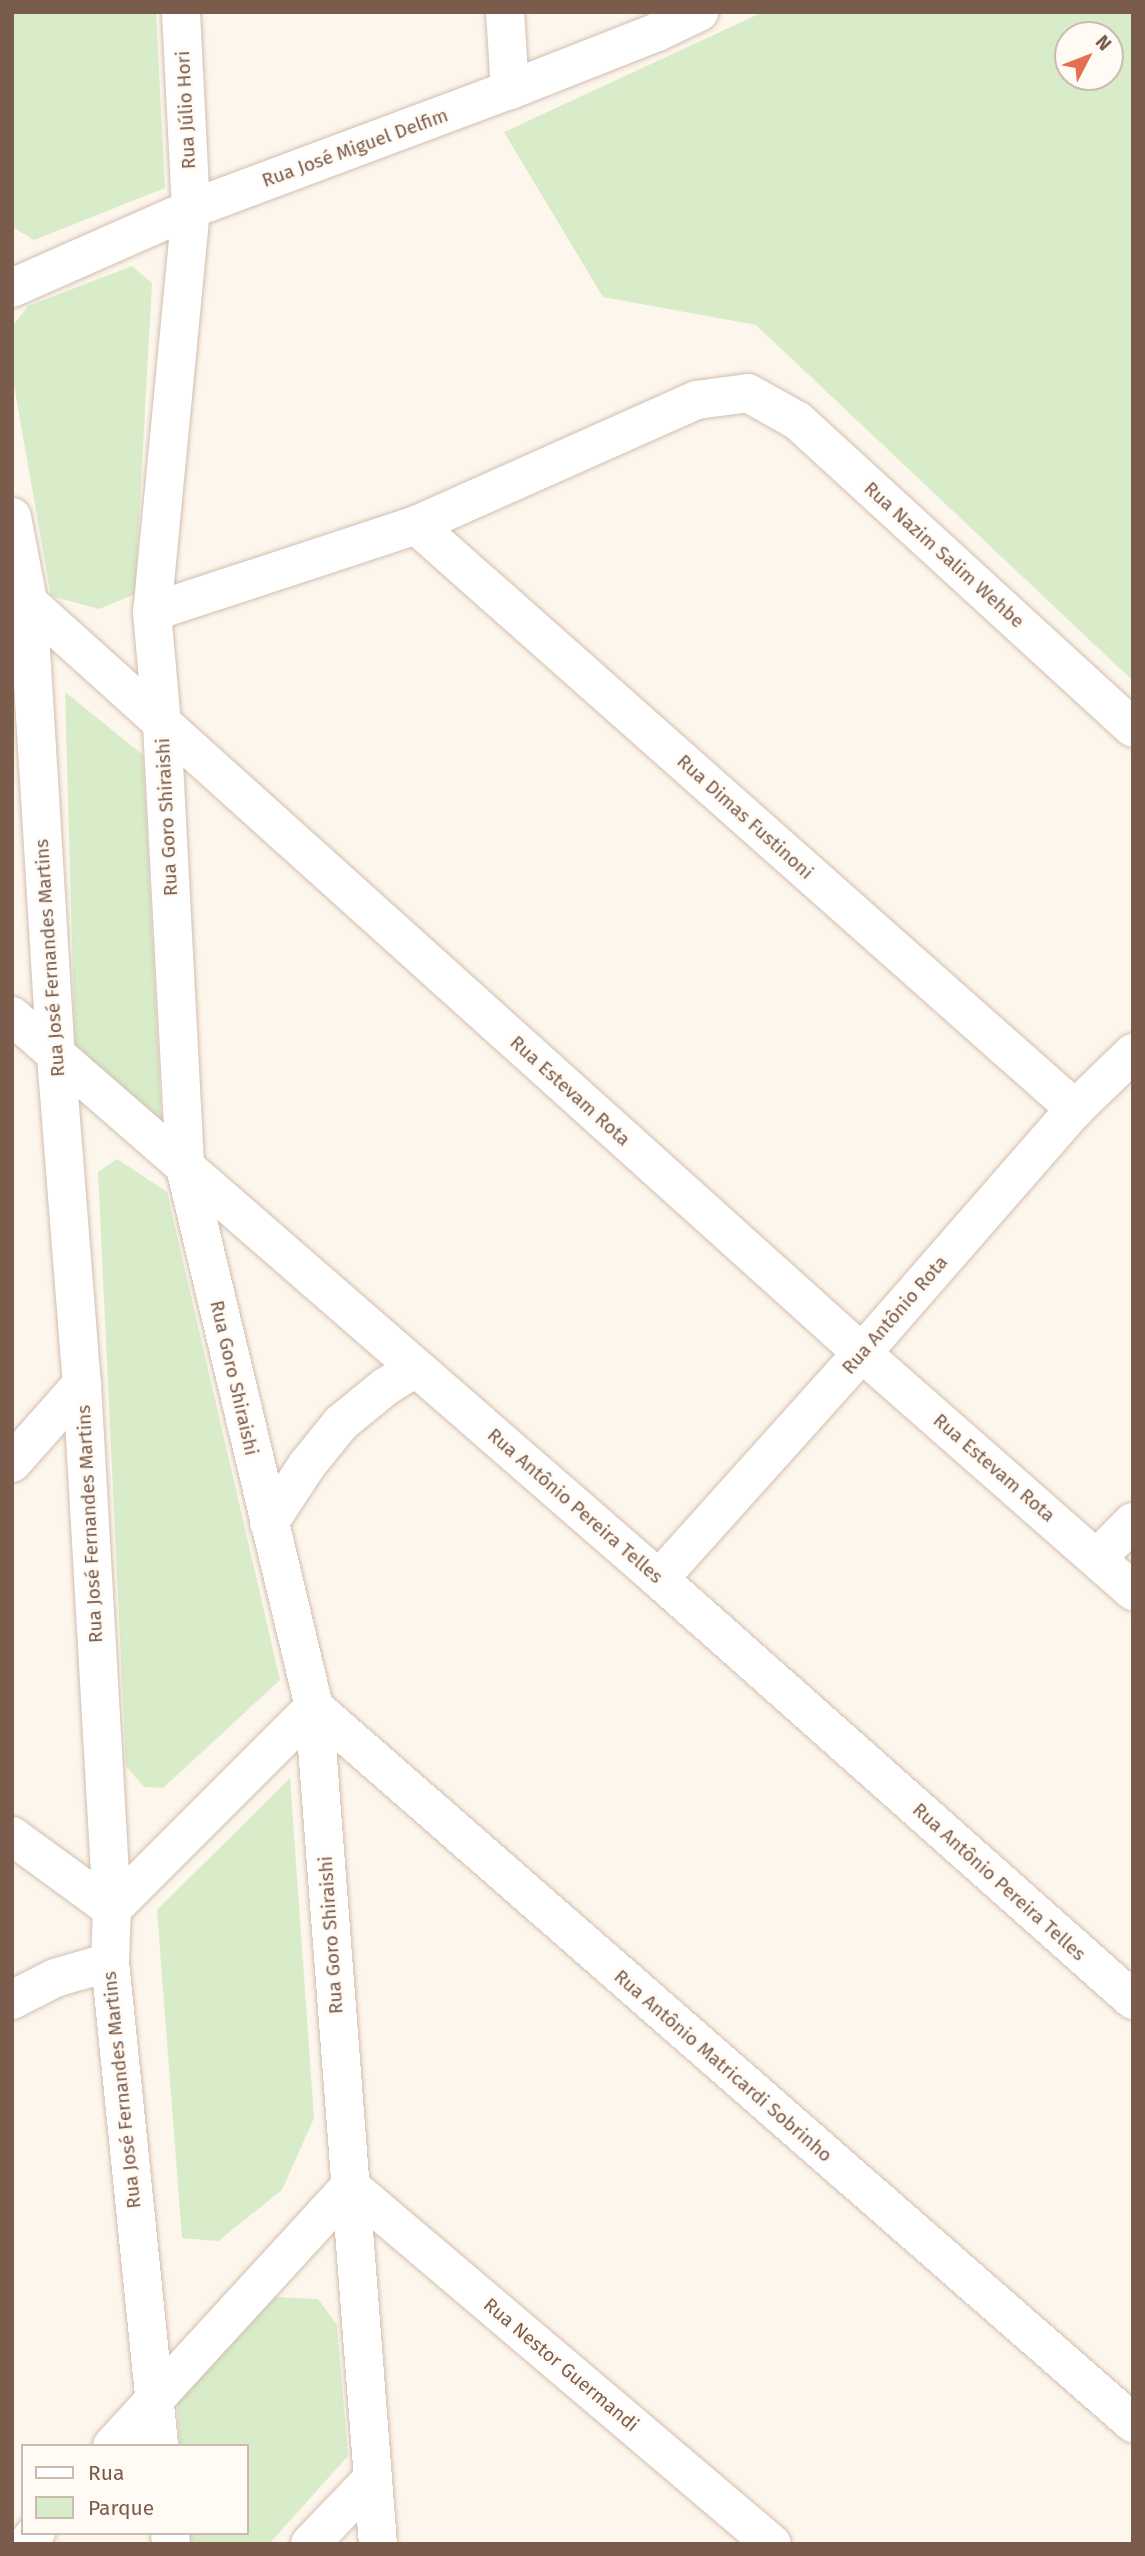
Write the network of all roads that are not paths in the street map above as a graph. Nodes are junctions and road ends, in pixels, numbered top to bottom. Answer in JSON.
{"nodes":[{"id":1,"x":181,"y":12,"type":"edge"},
{"id":2,"x":505,"y":12,"type":"edge"},
{"id":3,"x":699,"y":12,"type":"edge"},
{"id":4,"x":510,"y":90,"type":"junction"},
{"id":5,"x":191,"y":209,"type":"junction"},
{"id":6,"x":12,"y":288,"type":"edge"},
{"id":7,"x":12,"y":517,"type":"edge"},
{"id":8,"x":416,"y":525,"type":"junction"},
{"id":9,"x":20,"y":594,"type":"edge"},
{"id":10,"x":152,"y":612,"type":"junction"},
{"id":11,"x":162,"y":725,"type":"junction"},
{"id":12,"x":1133,"y":728,"type":"edge"},
{"id":13,"x":12,"y":1016,"type":"edge"},
{"id":14,"x":1132,"y":1055,"type":"edge"},
{"id":15,"x":56,"y":1056,"type":"junction"},
{"id":16,"x":1075,"y":1109,"type":"junction"},
{"id":17,"x":185,"y":1167,"type":"junction"},
{"id":18,"x":862,"y":1353,"type":"junction"},
{"id":19,"x":416,"y":1368,"type":"junction"},
{"id":20,"x":82,"y":1384,"type":"junction"},
{"id":21,"x":12,"y":1463,"type":"edge"},
{"id":22,"x":1133,"y":1522,"type":"edge"},
{"id":23,"x":269,"y":1523,"type":"junction"},
{"id":24,"x":1097,"y":1558,"type":"junction"},
{"id":25,"x":659,"y":1579,"type":"junction"},
{"id":26,"x":1133,"y":1591,"type":"edge"},
{"id":27,"x":314,"y":1707,"type":"junction"},
{"id":28,"x":12,"y":1836,"type":"edge"},
{"id":29,"x":112,"y":1909,"type":"junction"},
{"id":30,"x":110,"y":1962,"type":"junction"},
{"id":31,"x":12,"y":2000,"type":"edge"},
{"id":32,"x":1133,"y":2000,"type":"edge"},
{"id":33,"x":350,"y":2186,"type":"junction"},
{"id":34,"x":153,"y":2398,"type":"junction"},
{"id":35,"x":1133,"y":2423,"type":"edge"},
{"id":36,"x":114,"y":2444,"type":"edge"},
{"id":37,"x":159,"y":2444,"type":"edge"},
{"id":38,"x":373,"y":2478,"type":"junction"},
{"id":39,"x":310,"y":2544,"type":"edge"},
{"id":40,"x":378,"y":2544,"type":"edge"},
{"id":41,"x":772,"y":2544,"type":"edge"}],
"edges":[{"from":1,"to":5,"type":"street","name":"Rua Júlio Hori"},
{"from":2,"to":4,"type":"street"},
{"from":3,"to":4,"type":"street","name":"Rua José Miguel Delfim"},
{"from":4,"to":5,"type":"street","name":"Rua José Miguel Delfim"},
{"from":5,"to":6,"type":"street","name":"Rua José Miguel Delfim"},
{"from":5,"to":10,"type":"street","name":"Rua Goro Shiraishi"},
{"from":7,"to":9,"type":"street","name":"Rua José Fernandes Martins"},
{"from":8,"to":10,"type":"street"},
{"from":8,"to":12,"type":"street","name":"Rua Nazim Salim Wehbe"},
{"from":8,"to":16,"type":"street","name":"Rua Dimas Fustinoni"},
{"from":9,"to":11,"type":"street","name":"Rua Estevam Rota"},
{"from":9,"to":15,"type":"street","name":"Rua José Fernandes Martins"},
{"from":10,"to":11,"type":"street","name":"Rua Goro Shiraishi"},
{"from":11,"to":17,"type":"street","name":"Rua Goro Shiraishi"},
{"from":11,"to":18,"type":"street","name":"Rua Estevam Rota"},
{"from":13,"to":15,"type":"street","name":"Rua Antônio Pereira Telles"},
{"from":14,"to":16,"type":"street","name":"Rua Antônio Rota"},
{"from":15,"to":17,"type":"street","name":"Rua Antônio Pereira Telles"},
{"from":15,"to":20,"type":"street","name":"Rua José Fernandes Martins"},
{"from":16,"to":18,"type":"street","name":"Rua Antônio Rota"},
{"from":17,"to":19,"type":"street","name":"Rua Antônio Pereira Telles"},
{"from":17,"to":23,"type":"street","name":"Rua Goro Shiraishi"},
{"from":18,"to":24,"type":"street","name":"Rua Estevam Rota"},
{"from":18,"to":25,"type":"street","name":"Rua Antônio Rota"},
{"from":19,"to":23,"type":"street"},
{"from":19,"to":25,"type":"street","name":"Rua Antônio Pereira Telles"},
{"from":20,"to":21,"type":"street"},
{"from":20,"to":29,"type":"street","name":"Rua José Fernandes Martins"},
{"from":22,"to":24,"type":"street"},
{"from":23,"to":27,"type":"street","name":"Rua Goro Shiraishi"},
{"from":24,"to":26,"type":"street","name":"Rua Estevam Rota"},
{"from":25,"to":32,"type":"street","name":"Rua Antônio Pereira Telles"},
{"from":27,"to":29,"type":"street"},
{"from":27,"to":33,"type":"street","name":"Rua Goro Shiraishi"},
{"from":27,"to":35,"type":"street","name":"Rua Antônio Matricardi Sobrinho"},
{"from":28,"to":29,"type":"street"},
{"from":29,"to":30,"type":"street","name":"Rua José Fernandes Martins"},
{"from":30,"to":31,"type":"street"},
{"from":30,"to":34,"type":"street","name":"Rua José Fernandes Martins"},
{"from":33,"to":34,"type":"street"},
{"from":33,"to":38,"type":"street","name":"Rua Goro Shiraishi"},
{"from":33,"to":41,"type":"street","name":"Rua Nestor Guermandi"},
{"from":34,"to":36,"type":"street"},
{"from":34,"to":37,"type":"street","name":"Rua José Fernandes Martins"},
{"from":38,"to":39,"type":"street"},
{"from":38,"to":40,"type":"street","name":"Rua Goro Shiraishi"}]}
